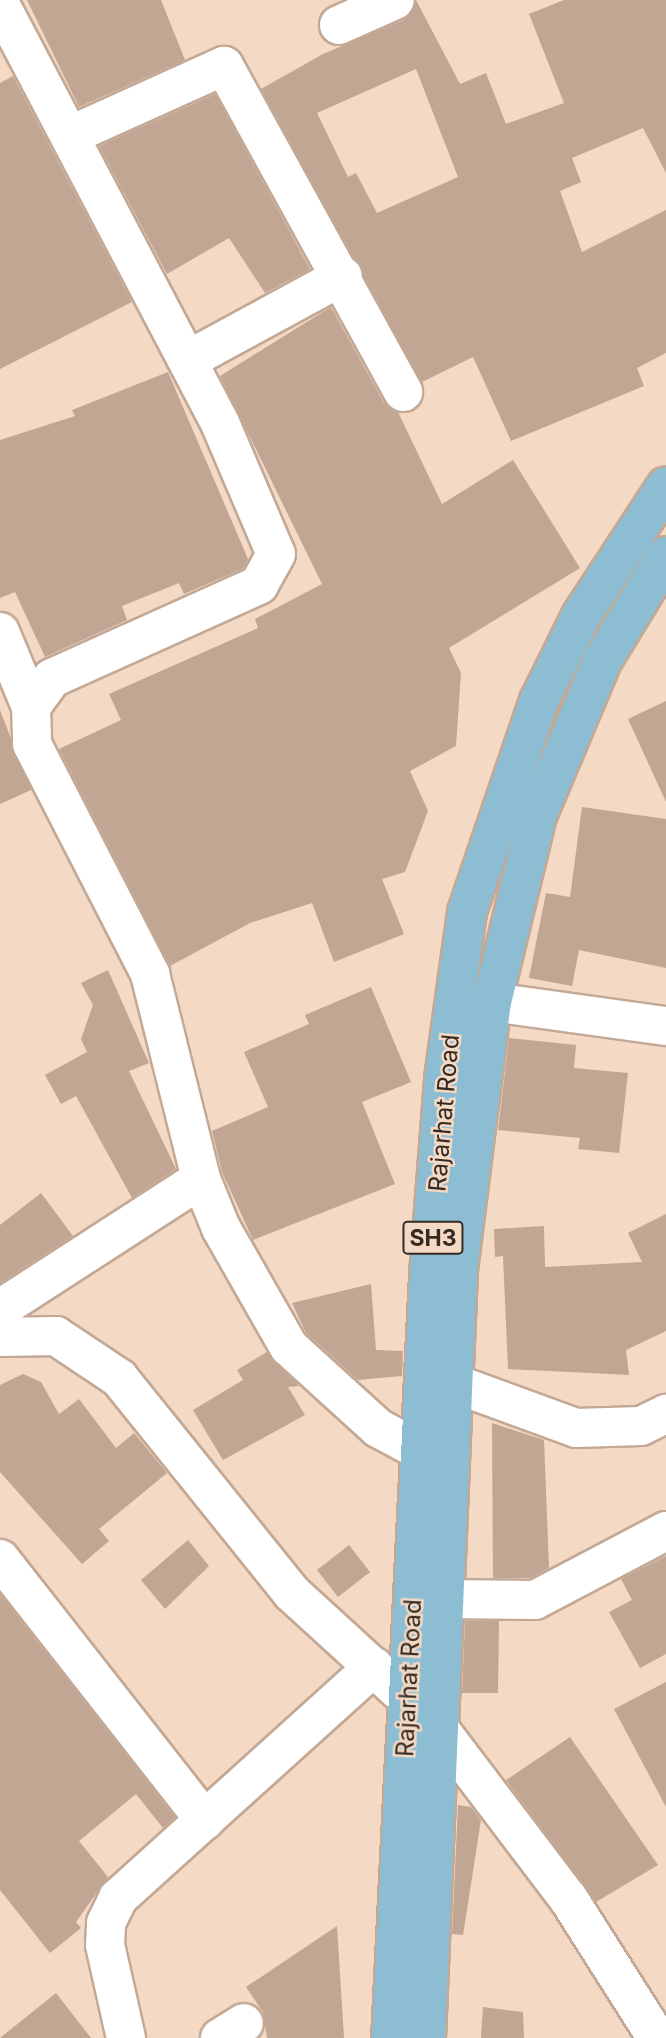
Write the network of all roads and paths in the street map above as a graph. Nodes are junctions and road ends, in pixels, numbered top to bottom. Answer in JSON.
{"nodes":[{"id":1,"x":395,"y":0,"type":"edge"},
{"id":2,"x":0,"y":4,"type":"edge"},
{"id":3,"x":340,"y":25,"type":"dead end"},
{"id":4,"x":71,"y":135,"type":"junction"},
{"id":5,"x":343,"y":276,"type":"junction"},
{"id":6,"x":188,"y":360,"type":"junction"},
{"id":7,"x":403,"y":392,"type":"dead end"},
{"id":8,"x":666,"y":486,"type":"edge"},
{"id":9,"x":666,"y":556,"type":"edge"},
{"id":10,"x":0,"y":632,"type":"edge"},
{"id":11,"x":32,"y":707,"type":"junction"},
{"id":12,"x":492,"y":1002,"type":"junction"},
{"id":13,"x":666,"y":1026,"type":"edge"},
{"id":14,"x":201,"y":1179,"type":"junction"},
{"id":15,"x":0,"y":1309,"type":"edge"},
{"id":16,"x":0,"y":1337,"type":"edge"},
{"id":17,"x":453,"y":1382,"type":"junction"},
{"id":18,"x":666,"y":1414,"type":"edge"},
{"id":19,"x":419,"y":1450,"type":"junction"},
{"id":20,"x":666,"y":1531,"type":"edge"},
{"id":21,"x":0,"y":1559,"type":"edge"},
{"id":22,"x":443,"y":1599,"type":"junction"},
{"id":23,"x":374,"y":1667,"type":"junction"},
{"id":24,"x":408,"y":1697,"type":"junction"},
{"id":25,"x":438,"y":1727,"type":"junction"},
{"id":26,"x":205,"y":1820,"type":"junction"},
{"id":27,"x":126,"y":2038,"type":"edge"},
{"id":28,"x":391,"y":2038,"type":"edge"},
{"id":29,"x":426,"y":2038,"type":"edge"},
{"id":30,"x":657,"y":2038,"type":"edge"}],
"edges":[{"from":1,"to":3,"type":"street"},
{"from":2,"to":4,"type":"street"},
{"from":4,"to":5,"type":"street"},
{"from":4,"to":6,"type":"street"},
{"from":5,"to":6,"type":"street"},
{"from":5,"to":7,"type":"street"},
{"from":6,"to":11,"type":"street"},
{"from":8,"to":19,"type":"main road","name":"Rajarhat Road","number":"SH3"},
{"from":9,"to":12,"type":"main road","name":"Rajarhat Road","number":"SH3"},
{"from":10,"to":11,"type":"street"},
{"from":11,"to":14,"type":"street"},
{"from":12,"to":13,"type":"street"},
{"from":12,"to":17,"type":"main road","name":"Rajarhat Road","number":"SH3"},
{"from":14,"to":15,"type":"street"},
{"from":14,"to":19,"type":"street"},
{"from":16,"to":23,"type":"street"},
{"from":17,"to":18,"type":"street"},
{"from":17,"to":22,"type":"main road","name":"Rajarhat Road","number":"SH3"},
{"from":19,"to":24,"type":"main road","name":"Rajarhat Road","number":"SH3"},
{"from":20,"to":22,"type":"street"},
{"from":21,"to":26,"type":"street"},
{"from":22,"to":25,"type":"main road","name":"Rajarhat Road","number":"SH3"},
{"from":23,"to":24,"type":"street"},
{"from":23,"to":26,"type":"street"},
{"from":24,"to":25,"type":"street"},
{"from":24,"to":28,"type":"main road","name":"Rajarhat Road","number":"SH3"},
{"from":25,"to":29,"type":"main road","name":"Rajarhat Road","number":"SH3"},
{"from":25,"to":30,"type":"street"},
{"from":26,"to":27,"type":"street"}]}
